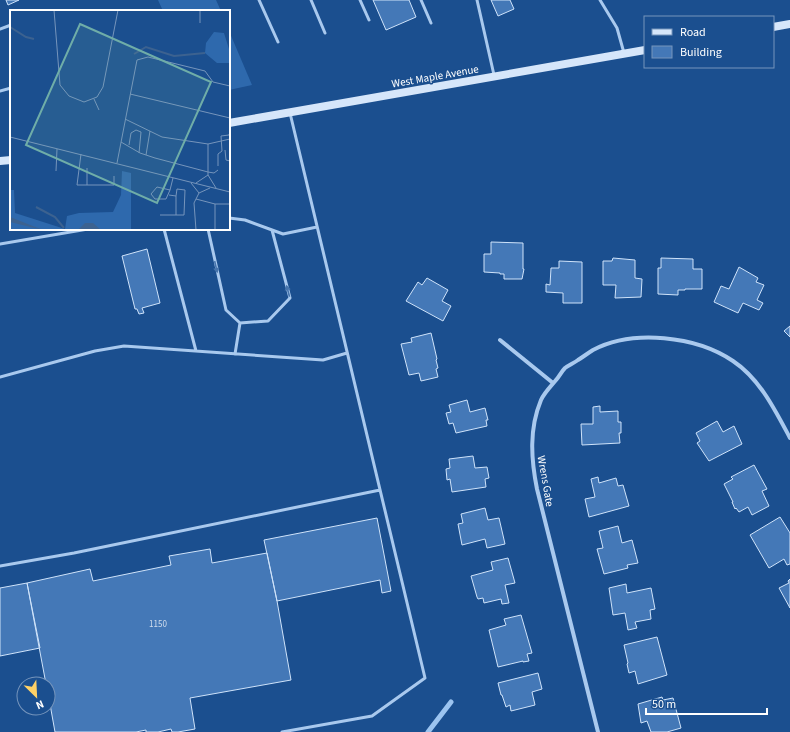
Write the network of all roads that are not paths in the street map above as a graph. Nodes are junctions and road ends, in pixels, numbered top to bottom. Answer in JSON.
{"nodes":[{"id":1,"x":259,"y":0,"type":"edge"},
{"id":2,"x":311,"y":0,"type":"edge"},
{"id":3,"x":360,"y":0,"type":"edge"},
{"id":4,"x":421,"y":0,"type":"edge"},
{"id":5,"x":478,"y":0,"type":"edge"},
{"id":6,"x":600,"y":0,"type":"edge"},
{"id":7,"x":369,"y":20,"type":"dead end"},
{"id":8,"x":431,"y":23,"type":"dead end"},
{"id":9,"x":790,"y":24,"type":"edge"},
{"id":10,"x":10,"y":25,"type":"edge"},
{"id":11,"x":774,"y":27,"type":"edge"},
{"id":12,"x":0,"y":29,"type":"edge"},
{"id":13,"x":326,"y":33,"type":"dead end"},
{"id":14,"x":278,"y":42,"type":"dead end"},
{"id":15,"x":644,"y":50,"type":"edge"},
{"id":16,"x":624,"y":53,"type":"junction"},
{"id":17,"x":495,"y":76,"type":"junction"},
{"id":18,"x":10,"y":88,"type":"edge"},
{"id":19,"x":0,"y":91,"type":"edge"},
{"id":20,"x":290,"y":113,"type":"junction"},
{"id":21,"x":230,"y":123,"type":"edge"},
{"id":22,"x":10,"y":160,"type":"edge"},
{"id":23,"x":0,"y":162,"type":"edge"},
{"id":24,"x":230,"y":218,"type":"edge"},
{"id":25,"x":317,"y":227,"type":"junction"},
{"id":26,"x":82,"y":230,"type":"edge"},
{"id":27,"x":164,"y":230,"type":"edge"},
{"id":28,"x":208,"y":230,"type":"edge"},
{"id":29,"x":272,"y":230,"type":"junction"},
{"id":30,"x":0,"y":244,"type":"edge"},
{"id":31,"x":240,"y":323,"type":"junction"},
{"id":32,"x":500,"y":340,"type":"dead end"},
{"id":33,"x":196,"y":351,"type":"junction"},
{"id":34,"x":347,"y":353,"type":"junction"},
{"id":35,"x":235,"y":354,"type":"junction"},
{"id":36,"x":0,"y":377,"type":"edge"},
{"id":37,"x":553,"y":383,"type":"junction"},
{"id":38,"x":790,"y":438,"type":"edge"},
{"id":39,"x":380,"y":490,"type":"junction"},
{"id":40,"x":0,"y":566,"type":"edge"},
{"id":41,"x":282,"y":732,"type":"edge"},
{"id":42,"x":598,"y":732,"type":"edge"}],
"edges":[{"from":1,"to":14,"type":"lane"},
{"from":2,"to":13,"type":"lane"},
{"from":3,"to":7,"type":"lane"},
{"from":4,"to":8,"type":"lane"},
{"from":5,"to":17,"type":"lane"},
{"from":6,"to":16,"type":"lane"},
{"from":9,"to":11,"type":"main road"},
{"from":10,"to":12,"type":"lane"},
{"from":15,"to":16,"type":"main road","name":"West Maple Avenue"},
{"from":16,"to":17,"type":"main road","name":"West Maple Avenue"},
{"from":17,"to":20,"type":"main road","name":"West Maple Avenue"},
{"from":18,"to":19,"type":"lane"},
{"from":20,"to":21,"type":"main road","name":"West Maple Avenue"},
{"from":20,"to":25,"type":"lane"},
{"from":22,"to":23,"type":"main road"},
{"from":24,"to":29,"type":"lane"},
{"from":25,"to":29,"type":"lane"},
{"from":25,"to":34,"type":"lane"},
{"from":26,"to":30,"type":"lane"},
{"from":27,"to":33,"type":"lane"},
{"from":28,"to":31,"type":"lane","one_way":true},
{"from":31,"to":29,"type":"lane","one_way":true},
{"from":31,"to":35,"type":"lane"},
{"from":32,"to":37,"type":"street"},
{"from":33,"to":35,"type":"lane"},
{"from":33,"to":36,"type":"lane"},
{"from":34,"to":35,"type":"lane"},
{"from":34,"to":39,"type":"lane"},
{"from":37,"to":38,"type":"street","name":"Wrens Gate"},
{"from":37,"to":42,"type":"street","name":"Wrens Gate"},
{"from":39,"to":40,"type":"lane"},
{"from":39,"to":41,"type":"lane"}]}
